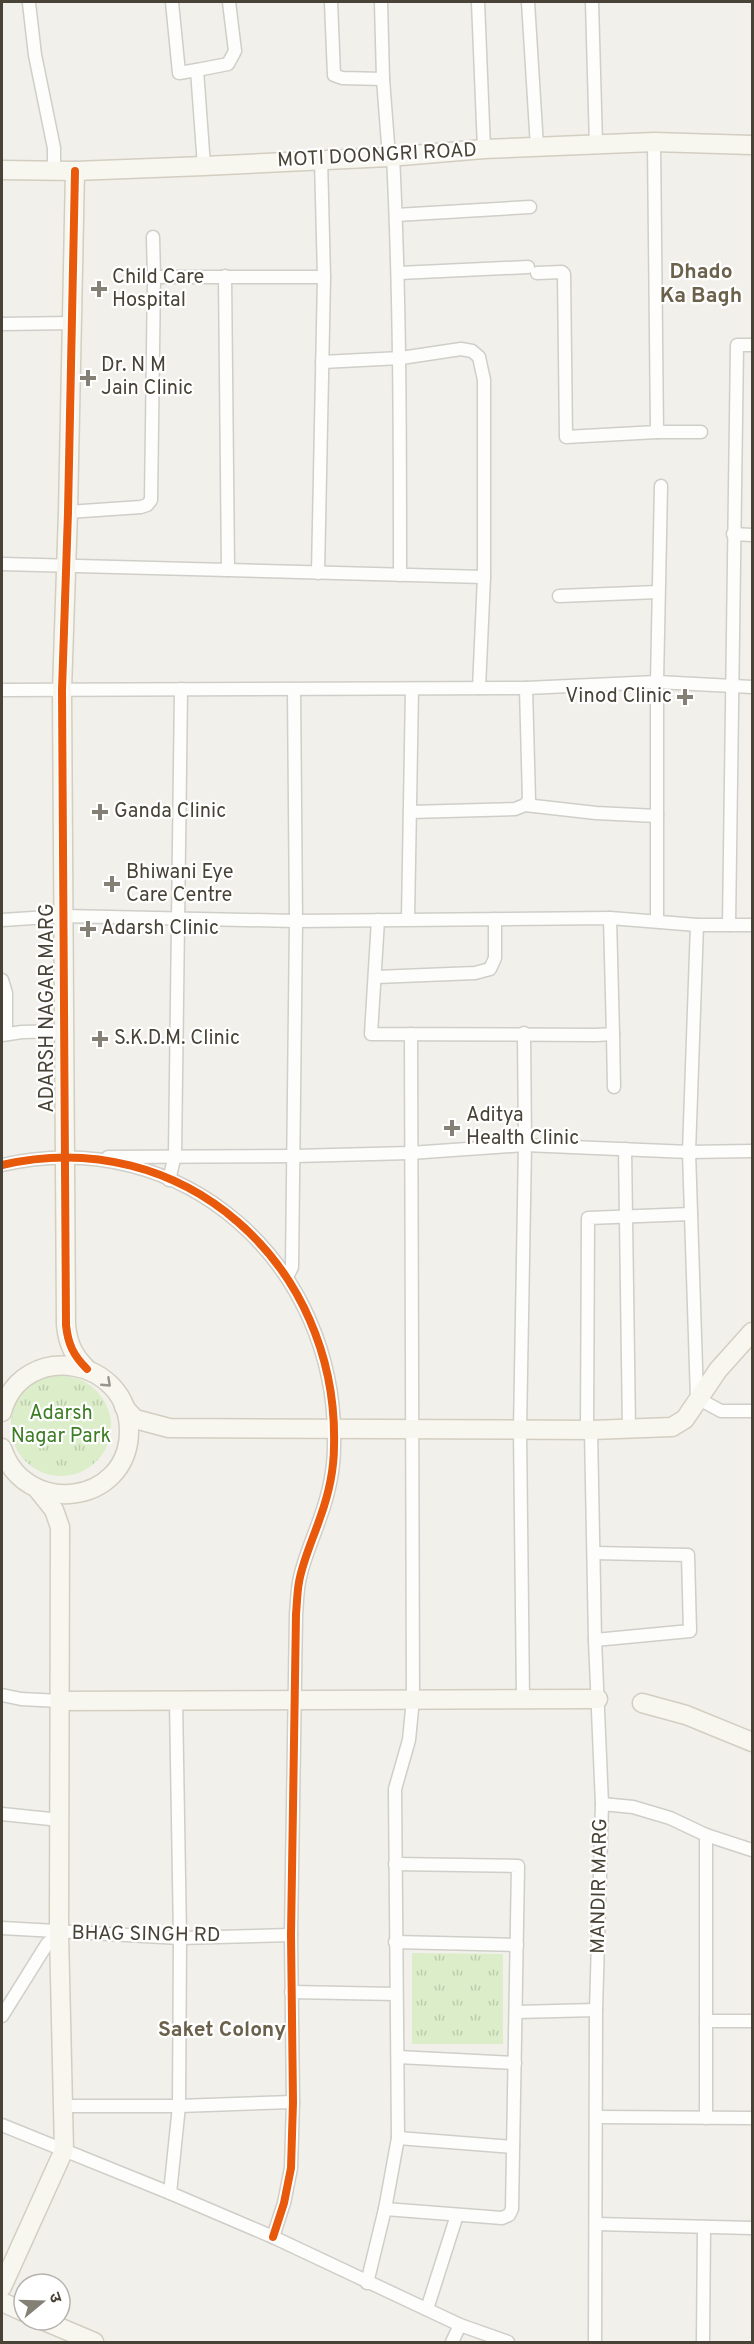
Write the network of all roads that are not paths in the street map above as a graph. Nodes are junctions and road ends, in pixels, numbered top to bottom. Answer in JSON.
{"nodes":[{"id":1,"x":172,"y":2,"type":"edge"},
{"id":2,"x":230,"y":2,"type":"edge"},
{"id":3,"x":331,"y":2,"type":"edge"},
{"id":4,"x":381,"y":2,"type":"edge"},
{"id":5,"x":478,"y":2,"type":"edge"},
{"id":6,"x":528,"y":2,"type":"edge"},
{"id":7,"x":592,"y":2,"type":"edge"},
{"id":8,"x":29,"y":3,"type":"dead end"},
{"id":9,"x":197,"y":70,"type":"junction"},
{"id":10,"x":383,"y":79,"type":"junction"},
{"id":11,"x":654,"y":142,"type":"junction"},
{"id":12,"x":596,"y":145,"type":"junction"},
{"id":13,"x":753,"y":145,"type":"edge"},
{"id":14,"x":537,"y":147,"type":"junction"},
{"id":15,"x":484,"y":149,"type":"junction"},
{"id":16,"x":391,"y":157,"type":"junction"},
{"id":17,"x":321,"y":159,"type":"junction"},
{"id":18,"x":204,"y":166,"type":"junction"},
{"id":19,"x":2,"y":170,"type":"edge"},
{"id":20,"x":54,"y":170,"type":"junction"},
{"id":21,"x":75,"y":171,"type":"junction"},
{"id":22,"x":530,"y":207,"type":"dead end"},
{"id":23,"x":396,"y":215,"type":"junction"},
{"id":24,"x":153,"y":237,"type":"dead end"},
{"id":25,"x":399,"y":273,"type":"junction"},
{"id":26,"x":225,"y":276,"type":"junction"},
{"id":27,"x":154,"y":277,"type":"junction"},
{"id":28,"x":324,"y":277,"type":"junction"},
{"id":29,"x":72,"y":323,"type":"junction"},
{"id":30,"x":2,"y":324,"type":"edge"},
{"id":31,"x":753,"y":345,"type":"edge"},
{"id":32,"x":400,"y":358,"type":"junction"},
{"id":33,"x":322,"y":362,"type":"junction"},
{"id":34,"x":657,"y":432,"type":"junction"},
{"id":35,"x":701,"y":432,"type":"dead end"},
{"id":36,"x":661,"y":486,"type":"dead end"},
{"id":37,"x":68,"y":512,"type":"junction"},
{"id":38,"x":733,"y":534,"type":"junction"},
{"id":39,"x":753,"y":535,"type":"edge"},
{"id":40,"x":2,"y":564,"type":"edge"},
{"id":41,"x":66,"y":565,"type":"junction"},
{"id":42,"x":228,"y":570,"type":"junction"},
{"id":43,"x":318,"y":573,"type":"junction"},
{"id":44,"x":400,"y":575,"type":"junction"},
{"id":45,"x":484,"y":577,"type":"junction"},
{"id":46,"x":658,"y":592,"type":"junction"},
{"id":47,"x":559,"y":596,"type":"dead end"},
{"id":48,"x":657,"y":682,"type":"junction"},
{"id":49,"x":733,"y":687,"type":"junction"},
{"id":50,"x":753,"y":687,"type":"edge"},
{"id":51,"x":479,"y":688,"type":"junction"},
{"id":52,"x":526,"y":688,"type":"junction"},
{"id":53,"x":181,"y":689,"type":"junction"},
{"id":54,"x":294,"y":689,"type":"junction"},
{"id":55,"x":412,"y":689,"type":"junction"},
{"id":56,"x":2,"y":690,"type":"edge"},
{"id":57,"x":62,"y":690,"type":"junction"},
{"id":58,"x":525,"y":805,"type":"junction"},
{"id":59,"x":410,"y":812,"type":"junction"},
{"id":60,"x":657,"y":816,"type":"junction"},
{"id":61,"x":64,"y":916,"type":"junction"},
{"id":62,"x":179,"y":918,"type":"junction"},
{"id":63,"x":610,"y":918,"type":"junction"},
{"id":64,"x":495,"y":919,"type":"junction"},
{"id":65,"x":2,"y":920,"type":"edge"},
{"id":66,"x":378,"y":920,"type":"junction"},
{"id":67,"x":408,"y":920,"type":"junction"},
{"id":68,"x":296,"y":921,"type":"junction"},
{"id":69,"x":657,"y":921,"type":"junction"},
{"id":70,"x":697,"y":925,"type":"junction"},
{"id":71,"x":729,"y":925,"type":"junction"},
{"id":72,"x":753,"y":926,"type":"edge"},
{"id":73,"x":376,"y":977,"type":"junction"},
{"id":74,"x":2,"y":980,"type":"edge"},
{"id":75,"x":64,"y":1031,"type":"junction"},
{"id":76,"x":524,"y":1033,"type":"junction"},
{"id":77,"x":4,"y":1034,"type":"edge"},
{"id":78,"x":411,"y":1034,"type":"junction"},
{"id":79,"x":613,"y":1034,"type":"junction"},
{"id":80,"x":614,"y":1087,"type":"dead end"},
{"id":81,"x":525,"y":1145,"type":"junction"},
{"id":82,"x":625,"y":1149,"type":"junction"},
{"id":83,"x":753,"y":1151,"type":"edge"},
{"id":84,"x":689,"y":1152,"type":"junction"},
{"id":85,"x":410,"y":1153,"type":"junction"},
{"id":86,"x":176,"y":1155,"type":"junction"},
{"id":87,"x":295,"y":1156,"type":"junction"},
{"id":88,"x":65,"y":1158,"type":"junction"},
{"id":89,"x":2,"y":1165,"type":"edge"},
{"id":90,"x":169,"y":1180,"type":"junction"},
{"id":91,"x":691,"y":1214,"type":"junction"},
{"id":92,"x":626,"y":1216,"type":"junction"},
{"id":93,"x":286,"y":1277,"type":"junction"},
{"id":94,"x":66,"y":1326,"type":"junction"},
{"id":95,"x":753,"y":1332,"type":"edge"},
{"id":96,"x":87,"y":1369,"type":"junction"},
{"id":97,"x":34,"y":1372,"type":"junction"},
{"id":98,"x":6,"y":1398,"type":"edge"},
{"id":99,"x":698,"y":1398,"type":"junction"},
{"id":100,"x":124,"y":1407,"type":"junction"},
{"id":101,"x":753,"y":1411,"type":"edge"},
{"id":102,"x":2,"y":1412,"type":"edge"},
{"id":103,"x":169,"y":1428,"type":"junction"},
{"id":104,"x":334,"y":1429,"type":"junction"},
{"id":105,"x":412,"y":1429,"type":"junction"},
{"id":106,"x":629,"y":1429,"type":"junction"},
{"id":107,"x":520,"y":1430,"type":"junction"},
{"id":108,"x":589,"y":1430,"type":"junction"},
{"id":109,"x":125,"y":1450,"type":"junction"},
{"id":110,"x":2,"y":1452,"type":"edge"},
{"id":111,"x":38,"y":1490,"type":"junction"},
{"id":112,"x":80,"y":1493,"type":"junction"},
{"id":113,"x":60,"y":1527,"type":"junction"},
{"id":114,"x":594,"y":1552,"type":"junction"},
{"id":115,"x":595,"y":1640,"type":"junction"},
{"id":116,"x":2,"y":1695,"type":"edge"},
{"id":117,"x":413,"y":1699,"type":"junction"},
{"id":118,"x":523,"y":1699,"type":"junction"},
{"id":119,"x":598,"y":1699,"type":"junction"},
{"id":120,"x":176,"y":1700,"type":"junction"},
{"id":121,"x":294,"y":1700,"type":"junction"},
{"id":122,"x":60,"y":1701,"type":"junction"},
{"id":123,"x":642,"y":1702,"type":"dead end"},
{"id":124,"x":753,"y":1742,"type":"edge"},
{"id":125,"x":602,"y":1804,"type":"junction"},
{"id":126,"x":2,"y":1814,"type":"edge"},
{"id":127,"x":60,"y":1820,"type":"junction"},
{"id":128,"x":706,"y":1835,"type":"junction"},
{"id":129,"x":753,"y":1850,"type":"edge"},
{"id":130,"x":395,"y":1864,"type":"junction"},
{"id":131,"x":2,"y":1928,"type":"edge"},
{"id":132,"x":59,"y":1933,"type":"junction"},
{"id":133,"x":291,"y":1935,"type":"junction"},
{"id":134,"x":180,"y":1938,"type":"junction"},
{"id":135,"x":395,"y":1942,"type":"junction"},
{"id":136,"x":517,"y":1944,"type":"junction"},
{"id":137,"x":291,"y":1992,"type":"junction"},
{"id":138,"x":396,"y":1994,"type":"junction"},
{"id":139,"x":596,"y":2010,"type":"junction"},
{"id":140,"x":516,"y":2012,"type":"junction"},
{"id":141,"x":2,"y":2016,"type":"edge"},
{"id":142,"x":706,"y":2021,"type":"junction"},
{"id":143,"x":753,"y":2021,"type":"edge"},
{"id":144,"x":398,"y":2057,"type":"junction"},
{"id":145,"x":515,"y":2063,"type":"junction"},
{"id":146,"x":293,"y":2102,"type":"junction"},
{"id":147,"x":63,"y":2106,"type":"junction"},
{"id":148,"x":179,"y":2106,"type":"junction"},
{"id":149,"x":597,"y":2116,"type":"junction"},
{"id":150,"x":706,"y":2118,"type":"junction"},
{"id":151,"x":753,"y":2118,"type":"edge"},
{"id":152,"x":2,"y":2125,"type":"edge"},
{"id":153,"x":398,"y":2138,"type":"junction"},
{"id":154,"x":513,"y":2147,"type":"junction"},
{"id":155,"x":64,"y":2150,"type":"junction"},
{"id":156,"x":170,"y":2193,"type":"junction"},
{"id":157,"x":386,"y":2209,"type":"junction"},
{"id":158,"x":457,"y":2215,"type":"junction"},
{"id":159,"x":596,"y":2224,"type":"junction"},
{"id":160,"x":704,"y":2227,"type":"junction"},
{"id":161,"x":753,"y":2228,"type":"edge"},
{"id":162,"x":273,"y":2237,"type":"junction"},
{"id":163,"x":366,"y":2283,"type":"junction"},
{"id":164,"x":2,"y":2287,"type":"edge"},
{"id":165,"x":427,"y":2309,"type":"junction"},
{"id":166,"x":460,"y":2325,"type":"junction"},
{"id":167,"x":69,"y":2332,"type":"edge"},
{"id":168,"x":94,"y":2343,"type":"edge"},
{"id":169,"x":452,"y":2343,"type":"edge"},
{"id":170,"x":508,"y":2343,"type":"edge"},
{"id":171,"x":596,"y":2343,"type":"edge"},
{"id":172,"x":703,"y":2343,"type":"edge"}],
"edges":[{"from":1,"to":9,"type":"street"},
{"from":2,"to":9,"type":"street"},
{"from":3,"to":10,"type":"street"},
{"from":4,"to":10,"type":"street"},
{"from":5,"to":15,"type":"street"},
{"from":6,"to":14,"type":"street"},
{"from":7,"to":12,"type":"street"},
{"from":8,"to":20,"type":"street"},
{"from":9,"to":18,"type":"street"},
{"from":10,"to":16,"type":"street"},
{"from":11,"to":12,"type":"street","name":"MOTI DOONGRI ROAD"},
{"from":11,"to":13,"type":"street","name":"MOTI DOONGRI ROAD"},
{"from":11,"to":34,"type":"street"},
{"from":12,"to":14,"type":"street","name":"MOTI DOONGRI ROAD"},
{"from":14,"to":15,"type":"street","name":"MOTI DOONGRI ROAD"},
{"from":15,"to":16,"type":"street","name":"MOTI DOONGRI ROAD"},
{"from":16,"to":17,"type":"street","name":"MOTI DOONGRI ROAD"},
{"from":16,"to":23,"type":"street"},
{"from":17,"to":18,"type":"street","name":"MOTI DOONGRI ROAD"},
{"from":17,"to":28,"type":"street"},
{"from":18,"to":21,"type":"street","name":"MOTI DOONGRI ROAD"},
{"from":19,"to":20,"type":"street","name":"MOTI DOONGRI ROAD"},
{"from":20,"to":21,"type":"street","name":"MOTI DOONGRI ROAD"},
{"from":21,"to":29,"type":"street","name":"ADARSH NAGAR MARG"},
{"from":22,"to":23,"type":"street"},
{"from":23,"to":25,"type":"street"},
{"from":24,"to":27,"type":"street"},
{"from":25,"to":32,"type":"street"},
{"from":25,"to":34,"type":"street"},
{"from":26,"to":27,"type":"street"},
{"from":26,"to":28,"type":"street"},
{"from":26,"to":42,"type":"street"},
{"from":27,"to":37,"type":"street"},
{"from":28,"to":33,"type":"street"},
{"from":29,"to":30,"type":"street"},
{"from":29,"to":37,"type":"street","name":"ADARSH NAGAR MARG"},
{"from":31,"to":38,"type":"street"},
{"from":32,"to":33,"type":"street"},
{"from":32,"to":44,"type":"street"},
{"from":32,"to":45,"type":"street"},
{"from":33,"to":43,"type":"street"},
{"from":34,"to":35,"type":"street"},
{"from":36,"to":46,"type":"street"},
{"from":37,"to":41,"type":"street","name":"ADARSH NAGAR MARG"},
{"from":38,"to":39,"type":"street"},
{"from":38,"to":49,"type":"street"},
{"from":40,"to":41,"type":"street"},
{"from":41,"to":42,"type":"street"},
{"from":41,"to":57,"type":"street","name":"ADARSH NAGAR MARG"},
{"from":42,"to":43,"type":"street"},
{"from":43,"to":44,"type":"street"},
{"from":44,"to":45,"type":"street"},
{"from":45,"to":51,"type":"street"},
{"from":46,"to":47,"type":"street"},
{"from":46,"to":48,"type":"street"},
{"from":48,"to":49,"type":"street"},
{"from":48,"to":52,"type":"street"},
{"from":48,"to":60,"type":"street"},
{"from":49,"to":50,"type":"street"},
{"from":49,"to":71,"type":"street"},
{"from":51,"to":52,"type":"street"},
{"from":51,"to":55,"type":"street"},
{"from":52,"to":58,"type":"street"},
{"from":53,"to":54,"type":"street"},
{"from":53,"to":57,"type":"street"},
{"from":53,"to":62,"type":"street"},
{"from":54,"to":55,"type":"street"},
{"from":54,"to":68,"type":"street"},
{"from":55,"to":59,"type":"street"},
{"from":56,"to":57,"type":"street"},
{"from":57,"to":61,"type":"street","name":"ADARSH NAGAR MARG"},
{"from":58,"to":59,"type":"street"},
{"from":58,"to":60,"type":"street"},
{"from":59,"to":67,"type":"street"},
{"from":60,"to":69,"type":"street"},
{"from":61,"to":62,"type":"street"},
{"from":61,"to":65,"type":"street"},
{"from":61,"to":75,"type":"street","name":"ADARSH NAGAR MARG"},
{"from":62,"to":68,"type":"street"},
{"from":62,"to":86,"type":"street"},
{"from":63,"to":64,"type":"street"},
{"from":63,"to":69,"type":"street"},
{"from":63,"to":79,"type":"street"},
{"from":64,"to":67,"type":"street"},
{"from":64,"to":73,"type":"street"},
{"from":66,"to":67,"type":"street"},
{"from":66,"to":68,"type":"street"},
{"from":66,"to":73,"type":"street"},
{"from":68,"to":87,"type":"street"},
{"from":69,"to":70,"type":"street"},
{"from":70,"to":71,"type":"street"},
{"from":70,"to":84,"type":"street"},
{"from":71,"to":72,"type":"street"},
{"from":73,"to":78,"type":"street"},
{"from":74,"to":77,"type":"street"},
{"from":75,"to":77,"type":"street"},
{"from":75,"to":88,"type":"street","name":"ADARSH NAGAR MARG"},
{"from":76,"to":78,"type":"street"},
{"from":76,"to":79,"type":"street"},
{"from":76,"to":81,"type":"street"},
{"from":78,"to":85,"type":"street"},
{"from":79,"to":80,"type":"street"},
{"from":81,"to":82,"type":"street"},
{"from":81,"to":85,"type":"street"},
{"from":81,"to":107,"type":"street"},
{"from":82,"to":84,"type":"street"},
{"from":82,"to":92,"type":"street"},
{"from":83,"to":84,"type":"street"},
{"from":84,"to":91,"type":"street"},
{"from":85,"to":87,"type":"street"},
{"from":85,"to":105,"type":"street"},
{"from":86,"to":87,"type":"street"},
{"from":86,"to":88,"type":"street"},
{"from":86,"to":90,"type":"street"},
{"from":87,"to":93,"type":"street"},
{"from":88,"to":89,"type":"street"},
{"from":88,"to":90,"type":"street"},
{"from":88,"to":94,"type":"street","name":"ADARSH NAGAR MARG"},
{"from":90,"to":93,"type":"street"},
{"from":91,"to":92,"type":"street"},
{"from":91,"to":99,"type":"street"},
{"from":92,"to":106,"type":"street"},
{"from":92,"to":108,"type":"street","name":"MANDIR MARG"},
{"from":93,"to":104,"type":"street"},
{"from":94,"to":96,"type":"street"},
{"from":94,"to":97,"type":"street"},
{"from":95,"to":99,"type":"street"},
{"from":96,"to":97,"type":"street"},
{"from":96,"to":100,"type":"street","one_way":true},
{"from":97,"to":98,"type":"street"},
{"from":98,"to":102,"type":"street"},
{"from":99,"to":101,"type":"street"},
{"from":99,"to":106,"type":"street"},
{"from":100,"to":103,"type":"street"},
{"from":100,"to":109,"type":"street"},
{"from":103,"to":104,"type":"street"},
{"from":103,"to":109,"type":"street"},
{"from":104,"to":105,"type":"street"},
{"from":104,"to":121,"type":"street"},
{"from":105,"to":107,"type":"street"},
{"from":105,"to":117,"type":"street"},
{"from":106,"to":108,"type":"street"},
{"from":107,"to":108,"type":"street"},
{"from":107,"to":118,"type":"street"},
{"from":108,"to":114,"type":"street","name":"MANDIR MARG"},
{"from":109,"to":112,"type":"street"},
{"from":110,"to":111,"type":"street"},
{"from":111,"to":112,"type":"street"},
{"from":111,"to":113,"type":"street"},
{"from":112,"to":113,"type":"street"},
{"from":113,"to":122,"type":"street"},
{"from":114,"to":115,"type":"street","name":"MANDIR MARG"},
{"from":114,"to":115,"type":"street"},
{"from":115,"to":119,"type":"street","name":"MANDIR MARG"},
{"from":116,"to":122,"type":"street"},
{"from":117,"to":118,"type":"street"},
{"from":117,"to":121,"type":"street"},
{"from":117,"to":130,"type":"street"},
{"from":118,"to":119,"type":"street"},
{"from":119,"to":125,"type":"street","name":"MANDIR MARG"},
{"from":120,"to":121,"type":"street"},
{"from":120,"to":122,"type":"street"},
{"from":120,"to":134,"type":"street"},
{"from":121,"to":133,"type":"street"},
{"from":122,"to":127,"type":"street"},
{"from":123,"to":124,"type":"street"},
{"from":125,"to":128,"type":"street"},
{"from":125,"to":139,"type":"street","name":"MANDIR MARG"},
{"from":126,"to":127,"type":"street"},
{"from":127,"to":132,"type":"street"},
{"from":128,"to":129,"type":"street"},
{"from":128,"to":142,"type":"street"},
{"from":130,"to":135,"type":"street"},
{"from":130,"to":136,"type":"street"},
{"from":131,"to":132,"type":"street","name":"BHAG SINGH RD"},
{"from":132,"to":134,"type":"street","name":"BHAG SINGH RD"},
{"from":132,"to":141,"type":"street"},
{"from":132,"to":147,"type":"street"},
{"from":133,"to":134,"type":"street","name":"BHAG SINGH RD"},
{"from":133,"to":137,"type":"street"},
{"from":134,"to":148,"type":"street"},
{"from":135,"to":136,"type":"street"},
{"from":135,"to":138,"type":"street"},
{"from":136,"to":140,"type":"street"},
{"from":137,"to":138,"type":"street"},
{"from":137,"to":146,"type":"street"},
{"from":138,"to":144,"type":"street"},
{"from":139,"to":140,"type":"street"},
{"from":139,"to":149,"type":"street","name":"MANDIR MARG"},
{"from":140,"to":145,"type":"street"},
{"from":142,"to":143,"type":"street"},
{"from":142,"to":150,"type":"street"},
{"from":144,"to":145,"type":"street"},
{"from":144,"to":153,"type":"street"},
{"from":145,"to":154,"type":"street"},
{"from":146,"to":148,"type":"street"},
{"from":146,"to":162,"type":"street"},
{"from":147,"to":148,"type":"street"},
{"from":147,"to":155,"type":"street"},
{"from":148,"to":156,"type":"street"},
{"from":149,"to":150,"type":"street"},
{"from":149,"to":159,"type":"street","name":"MANDIR MARG"},
{"from":150,"to":151,"type":"street"},
{"from":152,"to":155,"type":"street"},
{"from":153,"to":154,"type":"street"},
{"from":153,"to":157,"type":"street"},
{"from":154,"to":158,"type":"street"},
{"from":155,"to":156,"type":"street"},
{"from":155,"to":164,"type":"street"},
{"from":156,"to":162,"type":"street"},
{"from":157,"to":158,"type":"street"},
{"from":157,"to":163,"type":"street"},
{"from":158,"to":165,"type":"street"},
{"from":159,"to":160,"type":"street"},
{"from":159,"to":171,"type":"street","name":"MANDIR MARG"},
{"from":160,"to":161,"type":"street"},
{"from":160,"to":172,"type":"street"},
{"from":162,"to":163,"type":"street"},
{"from":163,"to":165,"type":"street"},
{"from":165,"to":166,"type":"street"},
{"from":166,"to":169,"type":"street"},
{"from":166,"to":170,"type":"street"},
{"from":167,"to":168,"type":"street"}]}
